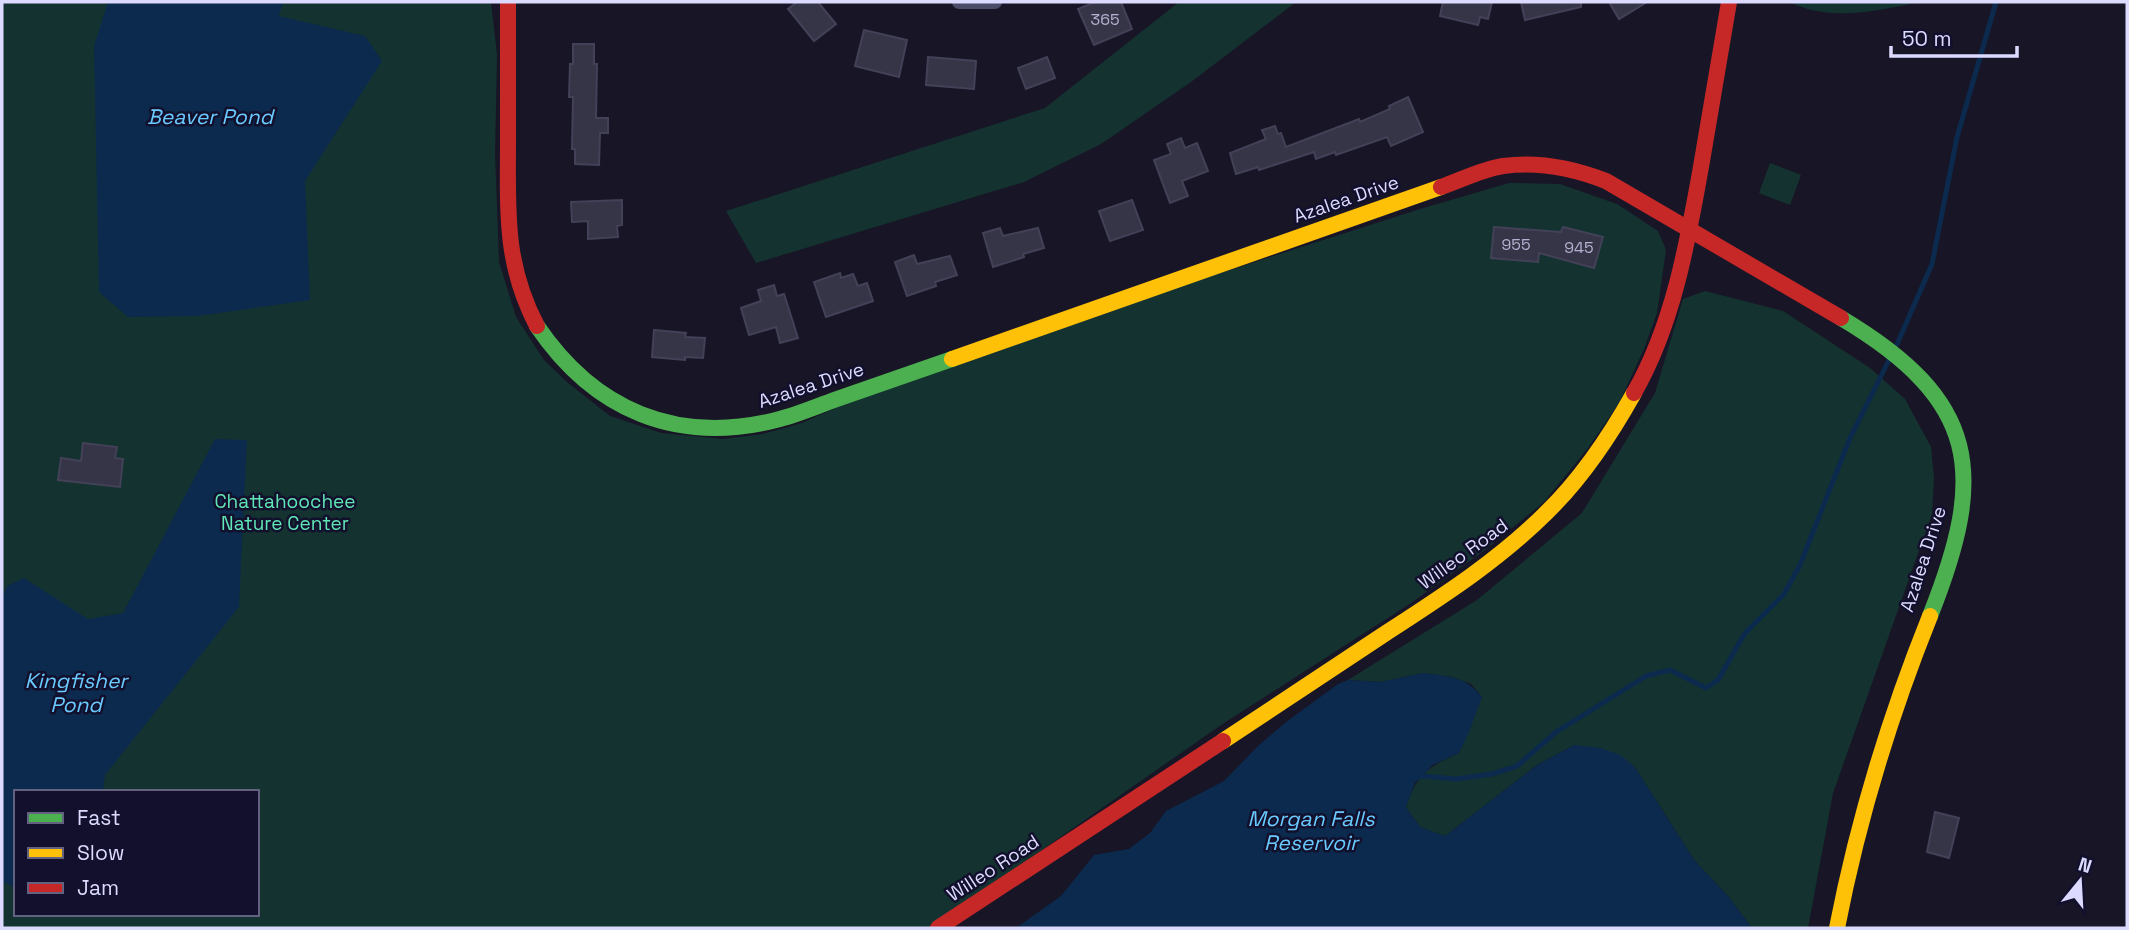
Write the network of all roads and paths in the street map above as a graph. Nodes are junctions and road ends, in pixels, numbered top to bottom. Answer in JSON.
{"nodes":[{"id":1,"x":508,"y":2,"type":"edge"},
{"id":2,"x":958,"y":2,"type":"edge"},
{"id":3,"x":995,"y":2,"type":"edge"},
{"id":4,"x":1729,"y":2,"type":"edge"},
{"id":5,"x":1690,"y":230,"type":"junction"},
{"id":6,"x":938,"y":928,"type":"edge"},
{"id":7,"x":1837,"y":928,"type":"edge"}],
"edges":[{"from":1,"to":5,"type":"street","name":"Azalea Drive"},
{"from":2,"to":3,"type":"street"},
{"from":4,"to":5,"type":"street","name":"Willeo Road"},
{"from":5,"to":6,"type":"street","name":"Willeo Road"},
{"from":5,"to":7,"type":"street","name":"Azalea Drive"}]}
